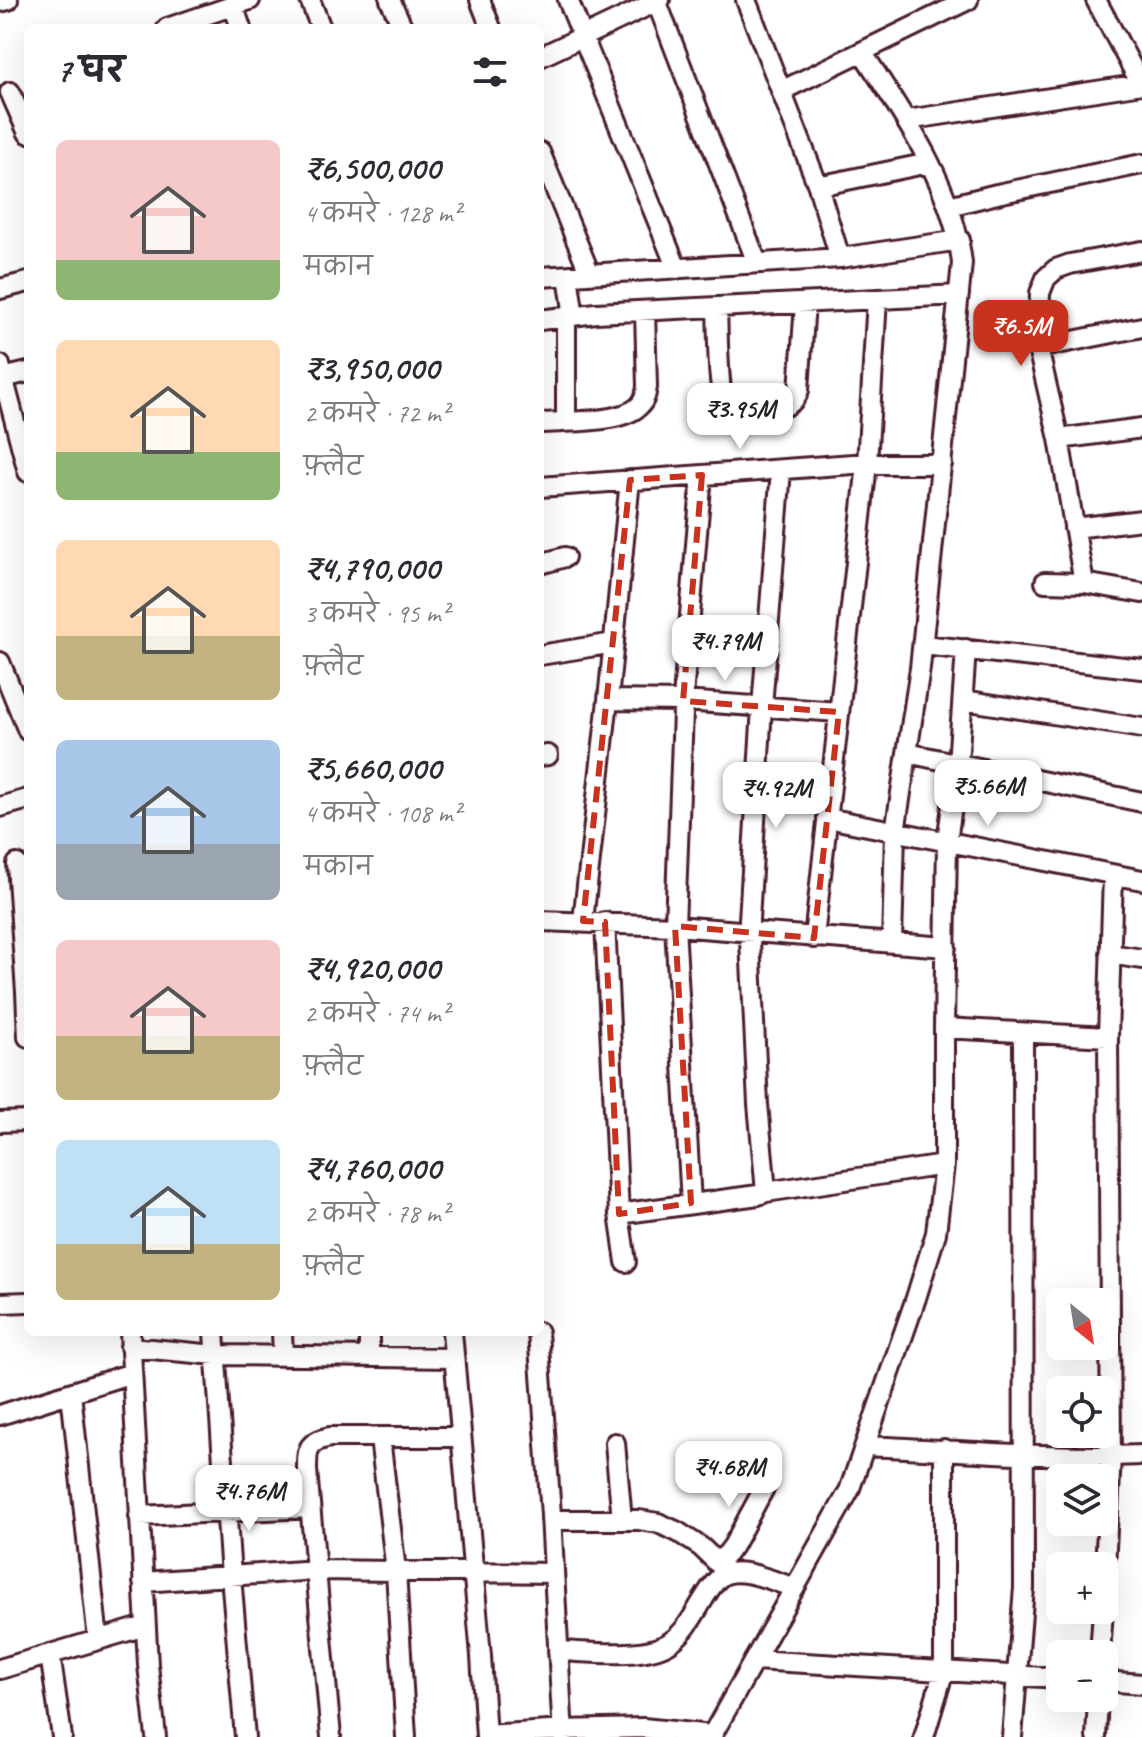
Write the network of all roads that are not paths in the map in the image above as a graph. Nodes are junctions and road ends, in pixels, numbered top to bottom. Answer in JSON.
{"nodes":[{"id":1,"x":8,"y":0,"type":"edge"},
{"id":2,"x":310,"y":0,"type":"edge"},
{"id":3,"x":390,"y":0,"type":"edge"},
{"id":4,"x":480,"y":0,"type":"edge"},
{"id":5,"x":568,"y":0,"type":"edge"},
{"id":6,"x":657,"y":0,"type":"edge"},
{"id":7,"x":746,"y":0,"type":"edge"},
{"id":8,"x":968,"y":0,"type":"edge"},
{"id":9,"x":1096,"y":0,"type":"edge"},
{"id":10,"x":0,"y":2,"type":"edge"},
{"id":11,"x":241,"y":3,"type":"edge"},
{"id":12,"x":202,"y":7,"type":"edge"},
{"id":13,"x":174,"y":24,"type":"edge"},
{"id":14,"x":241,"y":24,"type":"edge"},
{"id":15,"x":319,"y":24,"type":"edge"},
{"id":16,"x":401,"y":24,"type":"edge"},
{"id":17,"x":489,"y":24,"type":"edge"},
{"id":18,"x":583,"y":36,"type":"junction"},
{"id":19,"x":862,"y":52,"type":"junction"},
{"id":20,"x":544,"y":55,"type":"edge"},
{"id":21,"x":1142,"y":84,"type":"edge"},
{"id":22,"x":781,"y":91,"type":"junction"},
{"id":23,"x":10,"y":92,"type":"dead end"},
{"id":24,"x":907,"y":120,"type":"junction"},
{"id":25,"x":24,"y":124,"type":"edge"},
{"id":26,"x":544,"y":162,"type":"edge"},
{"id":27,"x":929,"y":163,"type":"junction"},
{"id":28,"x":1142,"y":164,"type":"edge"},
{"id":29,"x":818,"y":186,"type":"junction"},
{"id":30,"x":949,"y":206,"type":"junction"},
{"id":31,"x":960,"y":240,"type":"junction"},
{"id":32,"x":1142,"y":251,"type":"edge"},
{"id":33,"x":840,"y":258,"type":"junction"},
{"id":34,"x":757,"y":263,"type":"junction"},
{"id":35,"x":677,"y":269,"type":"junction"},
{"id":36,"x":590,"y":274,"type":"junction"},
{"id":37,"x":568,"y":276,"type":"junction"},
{"id":38,"x":544,"y":277,"type":"edge"},
{"id":39,"x":24,"y":283,"type":"edge"},
{"id":40,"x":0,"y":289,"type":"edge"},
{"id":41,"x":959,"y":295,"type":"junction"},
{"id":42,"x":877,"y":299,"type":"junction"},
{"id":43,"x":805,"y":303,"type":"junction"},
{"id":44,"x":717,"y":307,"type":"junction"},
{"id":45,"x":645,"y":311,"type":"junction"},
{"id":46,"x":570,"y":317,"type":"junction"},
{"id":47,"x":544,"y":320,"type":"edge"},
{"id":48,"x":1142,"y":327,"type":"edge"},
{"id":49,"x":1038,"y":348,"type":"junction"},
{"id":50,"x":2,"y":371,"type":"edge"},
{"id":51,"x":24,"y":372,"type":"edge"},
{"id":52,"x":566,"y":421,"type":"junction"},
{"id":53,"x":544,"y":423,"type":"edge"},
{"id":54,"x":1142,"y":428,"type":"edge"},
{"id":55,"x":1059,"y":439,"type":"junction"},
{"id":56,"x":24,"y":452,"type":"edge"},
{"id":57,"x":867,"y":464,"type":"junction"},
{"id":58,"x":942,"y":464,"type":"junction"},
{"id":59,"x":781,"y":470,"type":"junction"},
{"id":60,"x":702,"y":475,"type":"junction"},
{"id":61,"x":630,"y":480,"type":"junction"},
{"id":62,"x":544,"y":487,"type":"edge"},
{"id":63,"x":1142,"y":520,"type":"edge"},
{"id":64,"x":1074,"y":528,"type":"junction"},
{"id":65,"x":565,"y":557,"type":"dead end"},
{"id":66,"x":544,"y":563,"type":"edge"},
{"id":67,"x":1045,"y":582,"type":"dead end"},
{"id":68,"x":1084,"y":583,"type":"junction"},
{"id":69,"x":1142,"y":593,"type":"edge"},
{"id":70,"x":614,"y":643,"type":"junction"},
{"id":71,"x":923,"y":645,"type":"junction"},
{"id":72,"x":966,"y":649,"type":"junction"},
{"id":73,"x":544,"y":654,"type":"edge"},
{"id":74,"x":0,"y":662,"type":"edge"},
{"id":75,"x":1142,"y":669,"type":"edge"},
{"id":76,"x":4,"y":684,"type":"edge"},
{"id":77,"x":608,"y":700,"type":"junction"},
{"id":78,"x":963,"y":700,"type":"junction"},
{"id":79,"x":683,"y":701,"type":"junction"},
{"id":80,"x":762,"y":707,"type":"junction"},
{"id":81,"x":839,"y":712,"type":"junction"},
{"id":82,"x":24,"y":723,"type":"edge"},
{"id":83,"x":1142,"y":728,"type":"edge"},
{"id":84,"x":907,"y":753,"type":"junction"},
{"id":85,"x":958,"y":764,"type":"junction"},
{"id":86,"x":24,"y":800,"type":"edge"},
{"id":87,"x":1142,"y":802,"type":"edge"},
{"id":88,"x":0,"y":807,"type":"edge"},
{"id":89,"x":827,"y":818,"type":"junction"},
{"id":90,"x":895,"y":832,"type":"junction"},
{"id":91,"x":947,"y":841,"type":"junction"},
{"id":92,"x":17,"y":864,"type":"dead end"},
{"id":93,"x":1113,"y":875,"type":"junction"},
{"id":94,"x":1142,"y":880,"type":"edge"},
{"id":95,"x":544,"y":921,"type":"edge"},
{"id":96,"x":583,"y":921,"type":"junction"},
{"id":97,"x":605,"y":922,"type":"junction"},
{"id":98,"x":675,"y":926,"type":"junction"},
{"id":99,"x":749,"y":931,"type":"junction"},
{"id":100,"x":814,"y":938,"type":"junction"},
{"id":101,"x":892,"y":943,"type":"junction"},
{"id":102,"x":946,"y":947,"type":"junction"},
{"id":103,"x":1110,"y":954,"type":"junction"},
{"id":104,"x":1142,"y":959,"type":"edge"},
{"id":105,"x":24,"y":964,"type":"edge"},
{"id":106,"x":944,"y":1028,"type":"junction"},
{"id":107,"x":1023,"y":1033,"type":"junction"},
{"id":108,"x":1108,"y":1037,"type":"junction"},
{"id":109,"x":24,"y":1121,"type":"edge"},
{"id":110,"x":0,"y":1122,"type":"edge"},
{"id":111,"x":944,"y":1165,"type":"junction"},
{"id":112,"x":766,"y":1192,"type":"junction"},
{"id":113,"x":691,"y":1203,"type":"junction"},
{"id":114,"x":619,"y":1214,"type":"junction"},
{"id":115,"x":626,"y":1262,"type":"dead end"},
{"id":116,"x":24,"y":1302,"type":"edge"},
{"id":117,"x":0,"y":1303,"type":"edge"},
{"id":118,"x":214,"y":1336,"type":"edge"},
{"id":119,"x":282,"y":1336,"type":"edge"},
{"id":120,"x":369,"y":1336,"type":"edge"},
{"id":121,"x":452,"y":1336,"type":"edge"},
{"id":122,"x":538,"y":1336,"type":"edge"},
{"id":123,"x":130,"y":1339,"type":"edge"},
{"id":124,"x":216,"y":1355,"type":"junction"},
{"id":125,"x":283,"y":1356,"type":"junction"},
{"id":126,"x":369,"y":1357,"type":"junction"},
{"id":127,"x":454,"y":1358,"type":"junction"},
{"id":128,"x":132,"y":1373,"type":"junction"},
{"id":129,"x":71,"y":1393,"type":"junction"},
{"id":130,"x":0,"y":1415,"type":"edge"},
{"id":131,"x":461,"y":1437,"type":"junction"},
{"id":132,"x":380,"y":1438,"type":"junction"},
{"id":133,"x":615,"y":1443,"type":"dead end"},
{"id":134,"x":865,"y":1446,"type":"junction"},
{"id":135,"x":944,"y":1449,"type":"junction"},
{"id":136,"x":1024,"y":1453,"type":"junction"},
{"id":137,"x":1142,"y":1455,"type":"edge"},
{"id":138,"x":1111,"y":1456,"type":"junction"},
{"id":139,"x":768,"y":1481,"type":"dead end"},
{"id":140,"x":310,"y":1508,"type":"junction"},
{"id":141,"x":226,"y":1511,"type":"junction"},
{"id":142,"x":139,"y":1516,"type":"junction"},
{"id":143,"x":551,"y":1520,"type":"junction"},
{"id":144,"x":622,"y":1520,"type":"junction"},
{"id":145,"x":1106,"y":1552,"type":"edge"},
{"id":146,"x":721,"y":1567,"type":"junction"},
{"id":147,"x":316,"y":1570,"type":"junction"},
{"id":148,"x":396,"y":1571,"type":"junction"},
{"id":149,"x":473,"y":1572,"type":"junction"},
{"id":150,"x":554,"y":1573,"type":"junction"},
{"id":151,"x":231,"y":1576,"type":"junction"},
{"id":152,"x":143,"y":1582,"type":"junction"},
{"id":153,"x":795,"y":1588,"type":"junction"},
{"id":154,"x":145,"y":1626,"type":"junction"},
{"id":155,"x":98,"y":1640,"type":"junction"},
{"id":156,"x":558,"y":1651,"type":"junction"},
{"id":157,"x":50,"y":1654,"type":"junction"},
{"id":158,"x":754,"y":1660,"type":"junction"},
{"id":159,"x":0,"y":1669,"type":"edge"},
{"id":160,"x":944,"y":1670,"type":"junction"},
{"id":161,"x":1017,"y":1674,"type":"junction"},
{"id":162,"x":1046,"y":1677,"type":"edge"},
{"id":163,"x":1118,"y":1682,"type":"edge"},
{"id":164,"x":1142,"y":1684,"type":"edge"},
{"id":165,"x":1097,"y":1712,"type":"edge"},
{"id":166,"x":563,"y":1734,"type":"edge"},
{"id":167,"x":486,"y":1736,"type":"edge"},
{"id":168,"x":712,"y":1736,"type":"edge"},
{"id":169,"x":62,"y":1737,"type":"edge"},
{"id":170,"x":156,"y":1737,"type":"edge"},
{"id":171,"x":245,"y":1737,"type":"edge"},
{"id":172,"x":331,"y":1737,"type":"edge"},
{"id":173,"x":406,"y":1737,"type":"edge"},
{"id":174,"x":924,"y":1737,"type":"edge"},
{"id":175,"x":1012,"y":1737,"type":"edge"},
{"id":176,"x":1096,"y":1737,"type":"edge"}],
"edges":[{"from":1,"to":10,"type":"street"},
{"from":2,"to":15,"type":"street"},
{"from":3,"to":16,"type":"street"},
{"from":4,"to":17,"type":"street"},
{"from":5,"to":18,"type":"street"},
{"from":6,"to":18,"type":"street"},
{"from":6,"to":34,"type":"street"},
{"from":7,"to":22,"type":"street"},
{"from":8,"to":19,"type":"street"},
{"from":9,"to":21,"type":"street"},
{"from":11,"to":12,"type":"street"},
{"from":11,"to":14,"type":"street"},
{"from":12,"to":13,"type":"street"},
{"from":18,"to":20,"type":"street"},
{"from":18,"to":35,"type":"street"},
{"from":19,"to":22,"type":"street"},
{"from":19,"to":24,"type":"street"},
{"from":21,"to":24,"type":"street"},
{"from":22,"to":29,"type":"street"},
{"from":23,"to":25,"type":"street"},
{"from":24,"to":27,"type":"street"},
{"from":26,"to":36,"type":"street"},
{"from":27,"to":29,"type":"street"},
{"from":27,"to":30,"type":"street"},
{"from":28,"to":30,"type":"street"},
{"from":29,"to":33,"type":"street"},
{"from":30,"to":31,"type":"street"},
{"from":31,"to":33,"type":"street"},
{"from":31,"to":41,"type":"street"},
{"from":32,"to":49,"type":"street"},
{"from":33,"to":34,"type":"street"},
{"from":34,"to":35,"type":"street"},
{"from":35,"to":36,"type":"street"},
{"from":36,"to":37,"type":"street"},
{"from":37,"to":38,"type":"street"},
{"from":37,"to":46,"type":"street"},
{"from":39,"to":40,"type":"street"},
{"from":41,"to":42,"type":"street"},
{"from":41,"to":58,"type":"street"},
{"from":42,"to":43,"type":"street"},
{"from":42,"to":57,"type":"street"},
{"from":43,"to":44,"type":"street"},
{"from":43,"to":44,"type":"street"},
{"from":44,"to":45,"type":"street"},
{"from":45,"to":46,"type":"street"},
{"from":45,"to":52,"type":"street"},
{"from":46,"to":47,"type":"street"},
{"from":46,"to":52,"type":"street"},
{"from":48,"to":49,"type":"street"},
{"from":49,"to":55,"type":"street"},
{"from":50,"to":51,"type":"street"},
{"from":50,"to":56,"type":"street"},
{"from":52,"to":53,"type":"street"},
{"from":54,"to":55,"type":"street"},
{"from":55,"to":64,"type":"street"},
{"from":57,"to":58,"type":"street"},
{"from":57,"to":59,"type":"street"},
{"from":57,"to":81,"type":"street"},
{"from":58,"to":71,"type":"street"},
{"from":59,"to":60,"type":"street"},
{"from":59,"to":80,"type":"street"},
{"from":60,"to":61,"type":"street"},
{"from":60,"to":79,"type":"street"},
{"from":61,"to":62,"type":"street"},
{"from":61,"to":70,"type":"street"},
{"from":63,"to":64,"type":"street"},
{"from":64,"to":68,"type":"street"},
{"from":65,"to":66,"type":"street"},
{"from":67,"to":68,"type":"street"},
{"from":68,"to":69,"type":"street"},
{"from":70,"to":73,"type":"street"},
{"from":70,"to":77,"type":"street"},
{"from":71,"to":72,"type":"street"},
{"from":71,"to":84,"type":"street"},
{"from":72,"to":75,"type":"street"},
{"from":72,"to":78,"type":"street"},
{"from":74,"to":76,"type":"street"},
{"from":76,"to":82,"type":"street"},
{"from":77,"to":79,"type":"street"},
{"from":77,"to":96,"type":"street"},
{"from":78,"to":83,"type":"street"},
{"from":78,"to":85,"type":"street"},
{"from":79,"to":80,"type":"street"},
{"from":79,"to":98,"type":"street"},
{"from":80,"to":81,"type":"street"},
{"from":80,"to":99,"type":"street"},
{"from":81,"to":89,"type":"street"},
{"from":84,"to":85,"type":"street"},
{"from":84,"to":90,"type":"street"},
{"from":85,"to":87,"type":"street"},
{"from":85,"to":91,"type":"street"},
{"from":86,"to":88,"type":"street"},
{"from":89,"to":90,"type":"street"},
{"from":89,"to":100,"type":"street"},
{"from":90,"to":91,"type":"street"},
{"from":90,"to":101,"type":"street"},
{"from":91,"to":93,"type":"street"},
{"from":91,"to":102,"type":"street"},
{"from":92,"to":105,"type":"street"},
{"from":93,"to":94,"type":"street"},
{"from":93,"to":103,"type":"street"},
{"from":95,"to":96,"type":"street"},
{"from":96,"to":97,"type":"street"},
{"from":97,"to":98,"type":"street"},
{"from":97,"to":114,"type":"street"},
{"from":98,"to":99,"type":"street"},
{"from":98,"to":113,"type":"street"},
{"from":99,"to":100,"type":"street"},
{"from":99,"to":112,"type":"street"},
{"from":100,"to":101,"type":"street"},
{"from":101,"to":102,"type":"street"},
{"from":102,"to":106,"type":"street"},
{"from":103,"to":104,"type":"street"},
{"from":103,"to":108,"type":"street"},
{"from":106,"to":107,"type":"street"},
{"from":106,"to":111,"type":"street"},
{"from":107,"to":108,"type":"street"},
{"from":107,"to":136,"type":"street"},
{"from":108,"to":138,"type":"street"},
{"from":109,"to":110,"type":"street"},
{"from":111,"to":112,"type":"street"},
{"from":111,"to":134,"type":"street"},
{"from":112,"to":113,"type":"street"},
{"from":113,"to":114,"type":"street"},
{"from":114,"to":115,"type":"street"},
{"from":116,"to":117,"type":"street"},
{"from":118,"to":124,"type":"street"},
{"from":119,"to":125,"type":"street"},
{"from":120,"to":126,"type":"street"},
{"from":121,"to":127,"type":"street"},
{"from":122,"to":143,"type":"street"},
{"from":123,"to":124,"type":"street"},
{"from":123,"to":128,"type":"street"},
{"from":124,"to":125,"type":"street"},
{"from":124,"to":141,"type":"street"},
{"from":125,"to":126,"type":"street"},
{"from":126,"to":127,"type":"street"},
{"from":127,"to":131,"type":"street"},
{"from":128,"to":129,"type":"street"},
{"from":128,"to":142,"type":"street"},
{"from":129,"to":130,"type":"street"},
{"from":129,"to":155,"type":"street"},
{"from":131,"to":132,"type":"street"},
{"from":131,"to":149,"type":"street"},
{"from":132,"to":140,"type":"street"},
{"from":132,"to":148,"type":"street"},
{"from":133,"to":144,"type":"street"},
{"from":134,"to":135,"type":"street"},
{"from":134,"to":153,"type":"street"},
{"from":135,"to":136,"type":"street"},
{"from":135,"to":160,"type":"street"},
{"from":136,"to":138,"type":"street"},
{"from":136,"to":161,"type":"street"},
{"from":137,"to":138,"type":"street"},
{"from":138,"to":145,"type":"street"},
{"from":139,"to":146,"type":"street"},
{"from":140,"to":141,"type":"street"},
{"from":140,"to":147,"type":"street"},
{"from":141,"to":142,"type":"street"},
{"from":141,"to":151,"type":"street"},
{"from":142,"to":152,"type":"street"},
{"from":143,"to":144,"type":"street"},
{"from":143,"to":150,"type":"street"},
{"from":144,"to":146,"type":"street"},
{"from":146,"to":153,"type":"street"},
{"from":146,"to":156,"type":"street"},
{"from":147,"to":148,"type":"street"},
{"from":147,"to":151,"type":"street"},
{"from":147,"to":172,"type":"street"},
{"from":148,"to":149,"type":"street"},
{"from":148,"to":173,"type":"street"},
{"from":149,"to":150,"type":"street"},
{"from":149,"to":167,"type":"street"},
{"from":150,"to":156,"type":"street"},
{"from":151,"to":152,"type":"street"},
{"from":151,"to":171,"type":"street"},
{"from":152,"to":154,"type":"street"},
{"from":153,"to":158,"type":"street"},
{"from":154,"to":155,"type":"street"},
{"from":154,"to":170,"type":"street"},
{"from":155,"to":157,"type":"street"},
{"from":156,"to":166,"type":"street"},
{"from":157,"to":159,"type":"street"},
{"from":157,"to":169,"type":"street"},
{"from":158,"to":160,"type":"street"},
{"from":158,"to":168,"type":"street"},
{"from":160,"to":161,"type":"street"},
{"from":160,"to":174,"type":"street"},
{"from":161,"to":162,"type":"street"},
{"from":161,"to":175,"type":"street"},
{"from":163,"to":164,"type":"street"},
{"from":165,"to":176,"type":"street"},
{"from":166,"to":167,"type":"street"},
{"from":166,"to":168,"type":"street"}]}
